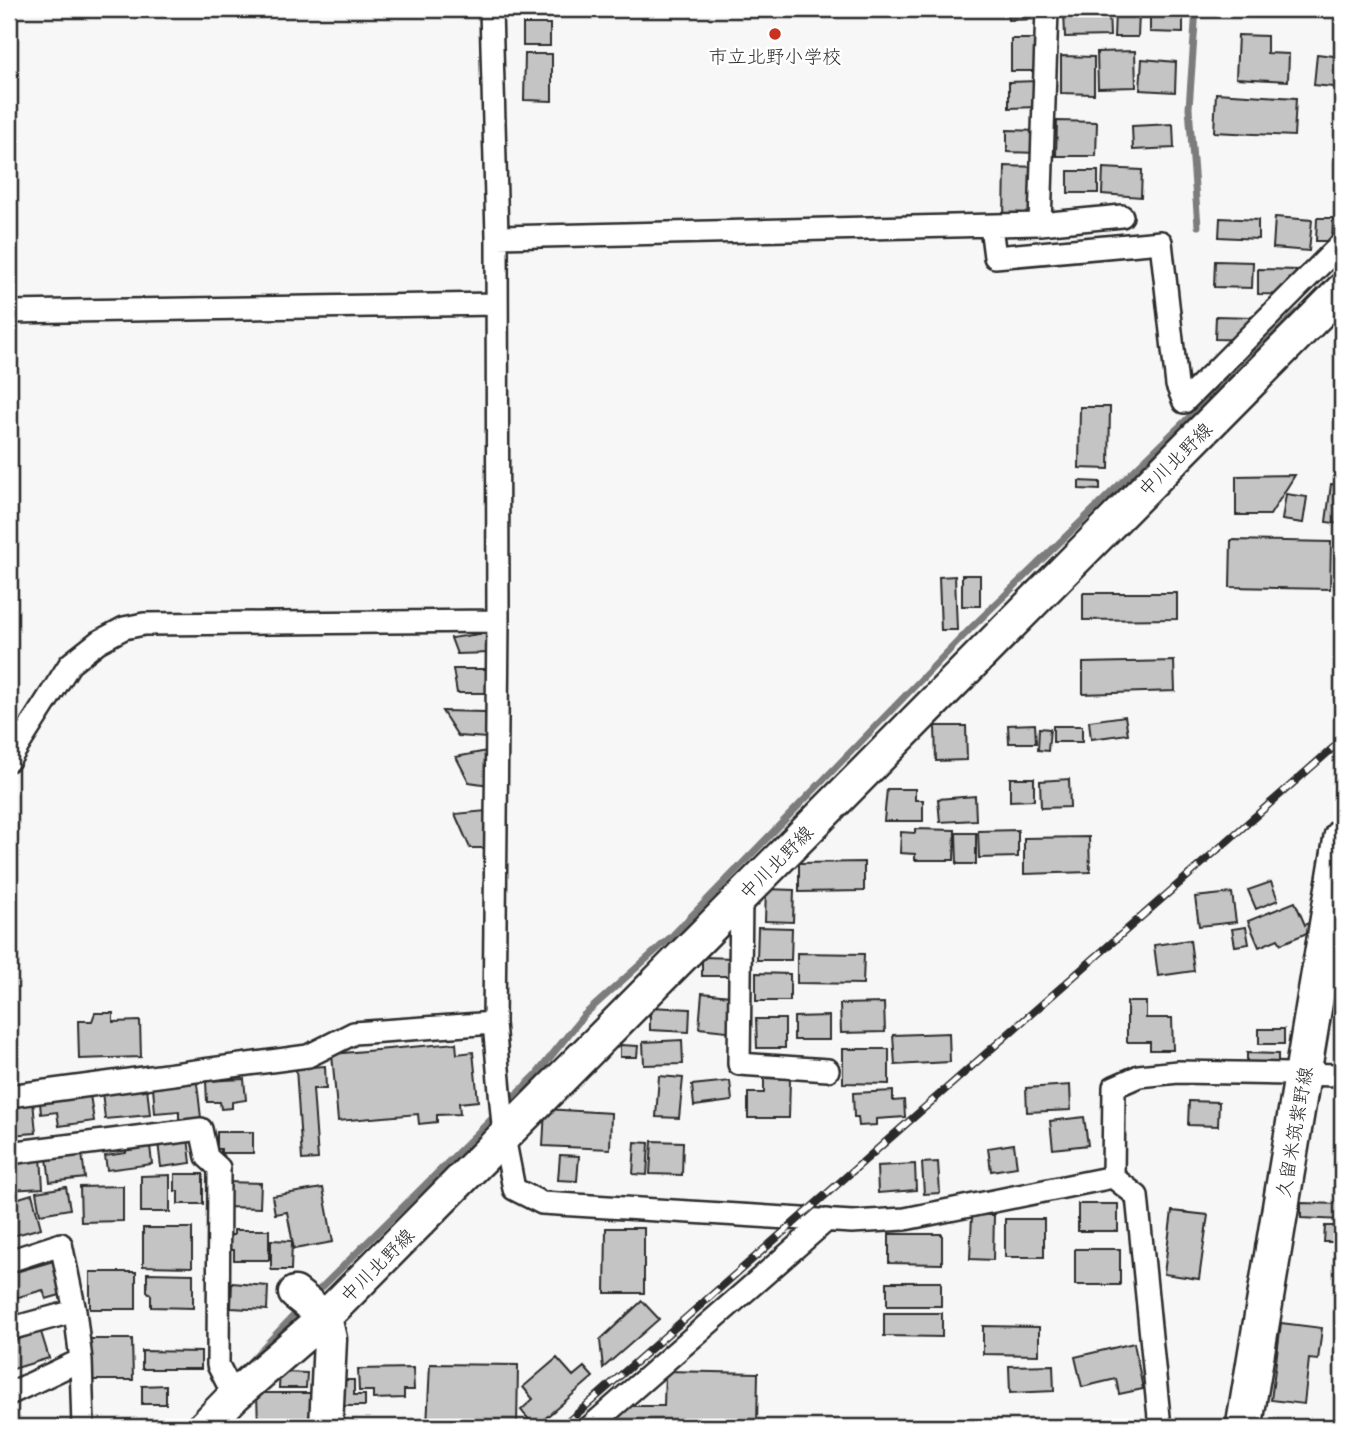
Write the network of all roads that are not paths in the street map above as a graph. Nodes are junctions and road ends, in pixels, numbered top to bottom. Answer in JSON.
{"nodes":[{"id":1,"x":491,"y":9,"type":"edge"},
{"id":2,"x":1047,"y":9,"type":"edge"},
{"id":3,"x":1122,"y":216,"type":"dead end"},
{"id":4,"x":1040,"y":225,"type":"junction"},
{"id":5,"x":991,"y":226,"type":"junction"},
{"id":6,"x":497,"y":237,"type":"junction"},
{"id":7,"x":1342,"y":243,"type":"edge"},
{"id":8,"x":1342,"y":290,"type":"edge"},
{"id":9,"x":497,"y":303,"type":"junction"},
{"id":10,"x":9,"y":312,"type":"edge"},
{"id":11,"x":498,"y":621,"type":"junction"},
{"id":12,"x":9,"y":760,"type":"edge"},
{"id":13,"x":1342,"y":837,"type":"edge"},
{"id":14,"x":741,"y":897,"type":"junction"},
{"id":15,"x":494,"y":1023,"type":"junction"},
{"id":16,"x":828,"y":1070,"type":"dead end"},
{"id":17,"x":1342,"y":1075,"type":"edge"},
{"id":18,"x":1303,"y":1076,"type":"junction"},
{"id":19,"x":9,"y":1096,"type":"edge"},
{"id":20,"x":503,"y":1128,"type":"junction"},
{"id":21,"x":9,"y":1153,"type":"edge"},
{"id":22,"x":1113,"y":1177,"type":"junction"},
{"id":23,"x":827,"y":1220,"type":"junction"},
{"id":24,"x":9,"y":1261,"type":"edge"},
{"id":25,"x":312,"y":1307,"type":"junction"},
{"id":26,"x":75,"y":1311,"type":"junction"},
{"id":27,"x":9,"y":1329,"type":"edge"},
{"id":28,"x":81,"y":1360,"type":"junction"},
{"id":29,"x":9,"y":1394,"type":"edge"},
{"id":30,"x":234,"y":1396,"type":"junction"},
{"id":31,"x":83,"y":1427,"type":"edge"},
{"id":32,"x":204,"y":1427,"type":"edge"},
{"id":33,"x":326,"y":1427,"type":"edge"},
{"id":34,"x":590,"y":1427,"type":"edge"},
{"id":35,"x":1160,"y":1427,"type":"edge"},
{"id":36,"x":1244,"y":1427,"type":"edge"}],
"edges":[{"from":1,"to":6,"type":"street"},
{"from":2,"to":4,"type":"street"},
{"from":3,"to":4,"type":"street"},
{"from":4,"to":5,"type":"street"},
{"from":5,"to":6,"type":"street"},
{"from":5,"to":7,"type":"street"},
{"from":6,"to":9,"type":"street"},
{"from":8,"to":14,"type":"main road","name":"中川北野線"},
{"from":9,"to":10,"type":"street"},
{"from":9,"to":11,"type":"street"},
{"from":11,"to":12,"type":"street"},
{"from":11,"to":15,"type":"street"},
{"from":13,"to":18,"type":"main road","name":"久留米筑紫野線"},
{"from":14,"to":16,"type":"street"},
{"from":14,"to":20,"type":"main road","name":"中川北野線"},
{"from":15,"to":19,"type":"street"},
{"from":15,"to":20,"type":"street"},
{"from":17,"to":18,"type":"street"},
{"from":18,"to":22,"type":"street"},
{"from":18,"to":36,"type":"main road","name":"久留米筑紫野線"},
{"from":20,"to":23,"type":"street"},
{"from":20,"to":25,"type":"main road","name":"中川北野線"},
{"from":21,"to":30,"type":"street"},
{"from":22,"to":23,"type":"street"},
{"from":22,"to":35,"type":"street"},
{"from":23,"to":34,"type":"street"},
{"from":24,"to":26,"type":"street"},
{"from":25,"to":30,"type":"main road","name":"中川北野線"},
{"from":25,"to":33,"type":"main road"},
{"from":26,"to":27,"type":"street"},
{"from":26,"to":28,"type":"street"},
{"from":28,"to":29,"type":"street"},
{"from":28,"to":31,"type":"street"},
{"from":30,"to":32,"type":"main road","name":"中川北野線"}]}
